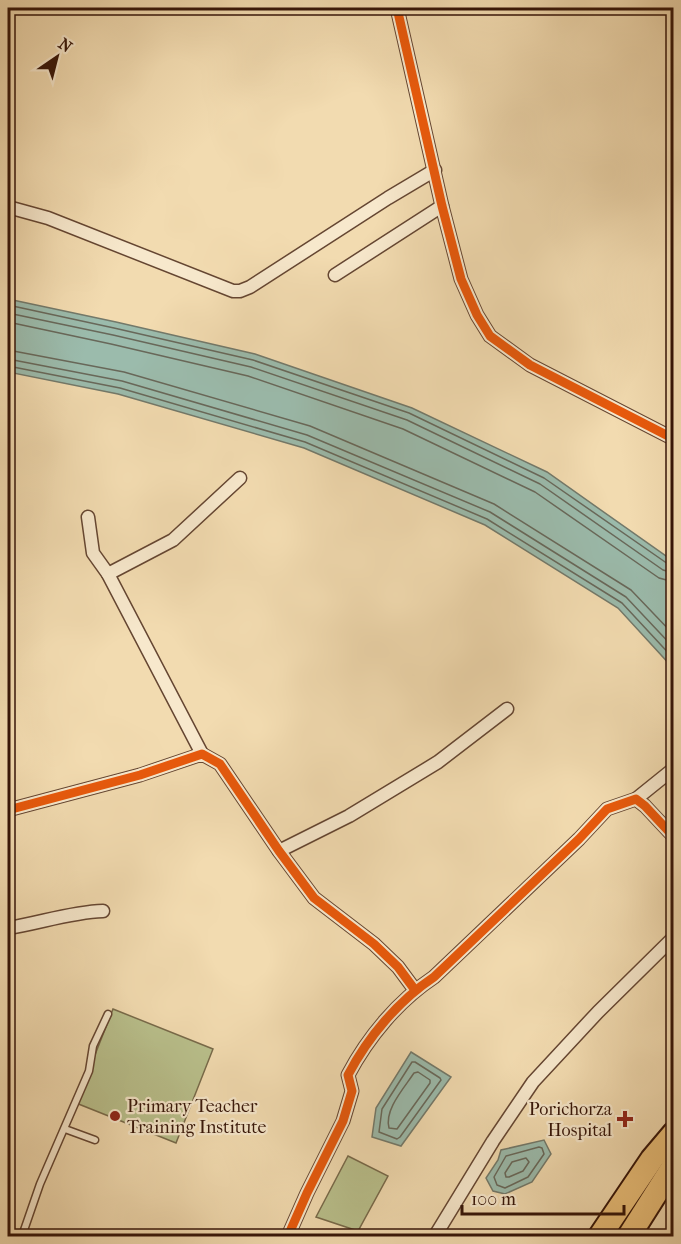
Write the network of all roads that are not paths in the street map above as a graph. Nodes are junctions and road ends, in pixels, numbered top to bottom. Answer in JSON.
{"nodes":[{"id":1,"x":398,"y":8,"type":"edge"},
{"id":2,"x":435,"y":170,"type":"junction"},
{"id":3,"x":442,"y":206,"type":"junction"},
{"id":4,"x":8,"y":207,"type":"edge"},
{"id":5,"x":335,"y":275,"type":"dead end"},
{"id":6,"x":674,"y":439,"type":"edge"},
{"id":7,"x":240,"y":478,"type":"dead end"},
{"id":8,"x":88,"y":517,"type":"dead end"},
{"id":9,"x":108,"y":574,"type":"junction"},
{"id":10,"x":507,"y":709,"type":"dead end"},
{"id":11,"x":202,"y":754,"type":"junction"},
{"id":12,"x":672,"y":770,"type":"dead end"},
{"id":13,"x":636,"y":799,"type":"junction"},
{"id":14,"x":8,"y":810,"type":"edge"},
{"id":15,"x":674,"y":837,"type":"edge"},
{"id":16,"x":279,"y":851,"type":"junction"},
{"id":17,"x":104,"y":911,"type":"dead end"},
{"id":18,"x":8,"y":928,"type":"edge"},
{"id":19,"x":674,"y":937,"type":"edge"},
{"id":20,"x":415,"y":990,"type":"junction"},
{"id":21,"x":108,"y":1014,"type":"dead end"},
{"id":22,"x":65,"y":1129,"type":"junction"},
{"id":23,"x":674,"y":1133,"type":"edge"},
{"id":24,"x":96,"y":1140,"type":"dead end"},
{"id":25,"x":674,"y":1165,"type":"edge"},
{"id":26,"x":22,"y":1236,"type":"edge"},
{"id":27,"x":288,"y":1236,"type":"edge"},
{"id":28,"x":435,"y":1236,"type":"edge"},
{"id":29,"x":600,"y":1236,"type":"edge"},
{"id":30,"x":629,"y":1236,"type":"edge"}],
"edges":[{"from":1,"to":2,"type":"street"},
{"from":2,"to":3,"type":"street"},
{"from":2,"to":4,"type":"street"},
{"from":3,"to":5,"type":"street"},
{"from":3,"to":6,"type":"street"},
{"from":7,"to":9,"type":"street"},
{"from":8,"to":9,"type":"street"},
{"from":9,"to":11,"type":"street"},
{"from":10,"to":16,"type":"street"},
{"from":11,"to":14,"type":"street"},
{"from":11,"to":16,"type":"street"},
{"from":12,"to":13,"type":"street"},
{"from":13,"to":15,"type":"street"},
{"from":13,"to":20,"type":"street"},
{"from":16,"to":20,"type":"street"},
{"from":17,"to":18,"type":"street"},
{"from":19,"to":28,"type":"street"},
{"from":20,"to":27,"type":"street"},
{"from":21,"to":22,"type":"lane"},
{"from":22,"to":24,"type":"lane"},
{"from":22,"to":26,"type":"lane"},
{"from":23,"to":29,"type":"highway"},
{"from":25,"to":30,"type":"highway"}]}
